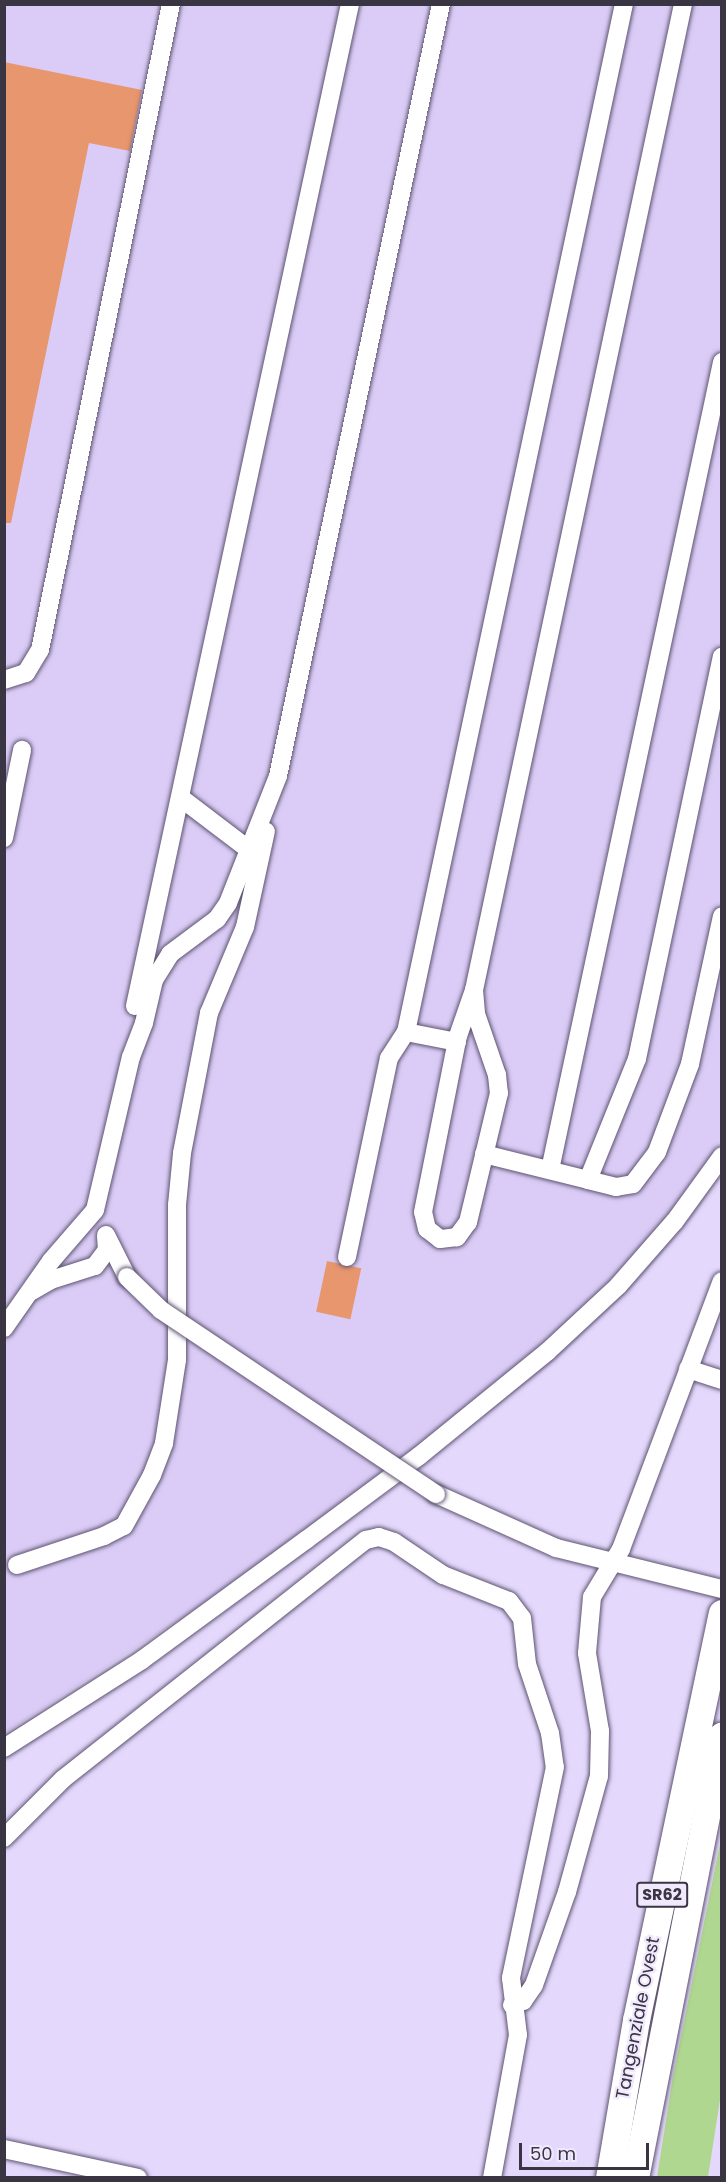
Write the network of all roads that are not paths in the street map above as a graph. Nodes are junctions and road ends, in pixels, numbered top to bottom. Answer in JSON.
{"nodes":[{"id":1,"x":171,"y":4,"type":"edge"},
{"id":2,"x":350,"y":4,"type":"edge"},
{"id":3,"x":441,"y":4,"type":"edge"},
{"id":4,"x":624,"y":4,"type":"edge"},
{"id":5,"x":683,"y":4,"type":"edge"},
{"id":6,"x":722,"y":362,"type":"edge"},
{"id":7,"x":722,"y":657,"type":"edge"},
{"id":8,"x":4,"y":680,"type":"edge"},
{"id":9,"x":22,"y":750,"type":"dead end"},
{"id":10,"x":181,"y":798,"type":"junction"},
{"id":11,"x":4,"y":838,"type":"edge"},
{"id":12,"x":255,"y":855,"type":"junction"},
{"id":13,"x":722,"y":916,"type":"edge"},
{"id":14,"x":474,"y":990,"type":"junction"},
{"id":15,"x":406,"y":1032,"type":"junction"},
{"id":16,"x":457,"y":1042,"type":"junction"},
{"id":17,"x":130,"y":1057,"type":"junction"},
{"id":18,"x":484,"y":1154,"type":"junction"},
{"id":19,"x":720,"y":1164,"type":"edge"},
{"id":20,"x":550,"y":1170,"type":"junction"},
{"id":21,"x":588,"y":1180,"type":"junction"},
{"id":22,"x":102,"y":1191,"type":"junction"},
{"id":23,"x":106,"y":1235,"type":"junction"},
{"id":24,"x":347,"y":1257,"type":"dead end"},
{"id":25,"x":722,"y":1281,"type":"edge"},
{"id":26,"x":30,"y":1292,"type":"junction"},
{"id":27,"x":4,"y":1328,"type":"edge"},
{"id":28,"x":688,"y":1369,"type":"junction"},
{"id":29,"x":715,"y":1378,"type":"edge"},
{"id":30,"x":612,"y":1564,"type":"junction"},
{"id":31,"x":17,"y":1565,"type":"dead end"},
{"id":32,"x":722,"y":1589,"type":"edge"},
{"id":33,"x":722,"y":1613,"type":"edge"},
{"id":34,"x":722,"y":1735,"type":"edge"},
{"id":35,"x":4,"y":1748,"type":"edge"},
{"id":36,"x":4,"y":1838,"type":"edge"},
{"id":37,"x":512,"y":2006,"type":"junction"},
{"id":38,"x":4,"y":2149,"type":"edge"},
{"id":39,"x":138,"y":2178,"type":"edge"},
{"id":40,"x":492,"y":2178,"type":"edge"},
{"id":41,"x":609,"y":2178,"type":"edge"},
{"id":42,"x":636,"y":2178,"type":"edge"}],
"edges":[{"from":1,"to":8,"type":"street"},
{"from":2,"to":10,"type":"street"},
{"from":3,"to":12,"type":"street"},
{"from":4,"to":15,"type":"street"},
{"from":5,"to":14,"type":"street"},
{"from":6,"to":20,"type":"street"},
{"from":7,"to":21,"type":"street"},
{"from":9,"to":11,"type":"street"},
{"from":10,"to":12,"type":"street"},
{"from":10,"to":17,"type":"street"},
{"from":12,"to":17,"type":"street"},
{"from":12,"to":31,"type":"street"},
{"from":13,"to":21,"type":"street"},
{"from":14,"to":16,"type":"street"},
{"from":14,"to":18,"type":"street"},
{"from":15,"to":16,"type":"street"},
{"from":15,"to":24,"type":"street"},
{"from":16,"to":18,"type":"street"},
{"from":17,"to":22,"type":"street"},
{"from":18,"to":20,"type":"street"},
{"from":19,"to":35,"type":"street"},
{"from":20,"to":21,"type":"street"},
{"from":22,"to":23,"type":"street"},
{"from":22,"to":26,"type":"street"},
{"from":23,"to":26,"type":"street"},
{"from":23,"to":30,"type":"street","bridge":true},
{"from":25,"to":28,"type":"street"},
{"from":26,"to":27,"type":"street"},
{"from":28,"to":29,"type":"street"},
{"from":28,"to":30,"type":"street"},
{"from":30,"to":32,"type":"street"},
{"from":30,"to":37,"type":"street"},
{"from":33,"to":41,"type":"highway","name":"Tangenziale Ovest","number":"SR62"},
{"from":34,"to":42,"type":"highway","name":"Tangenziale Ovest","number":"SR62"},
{"from":36,"to":37,"type":"street"},
{"from":37,"to":40,"type":"street"},
{"from":38,"to":39,"type":"street"}]}
